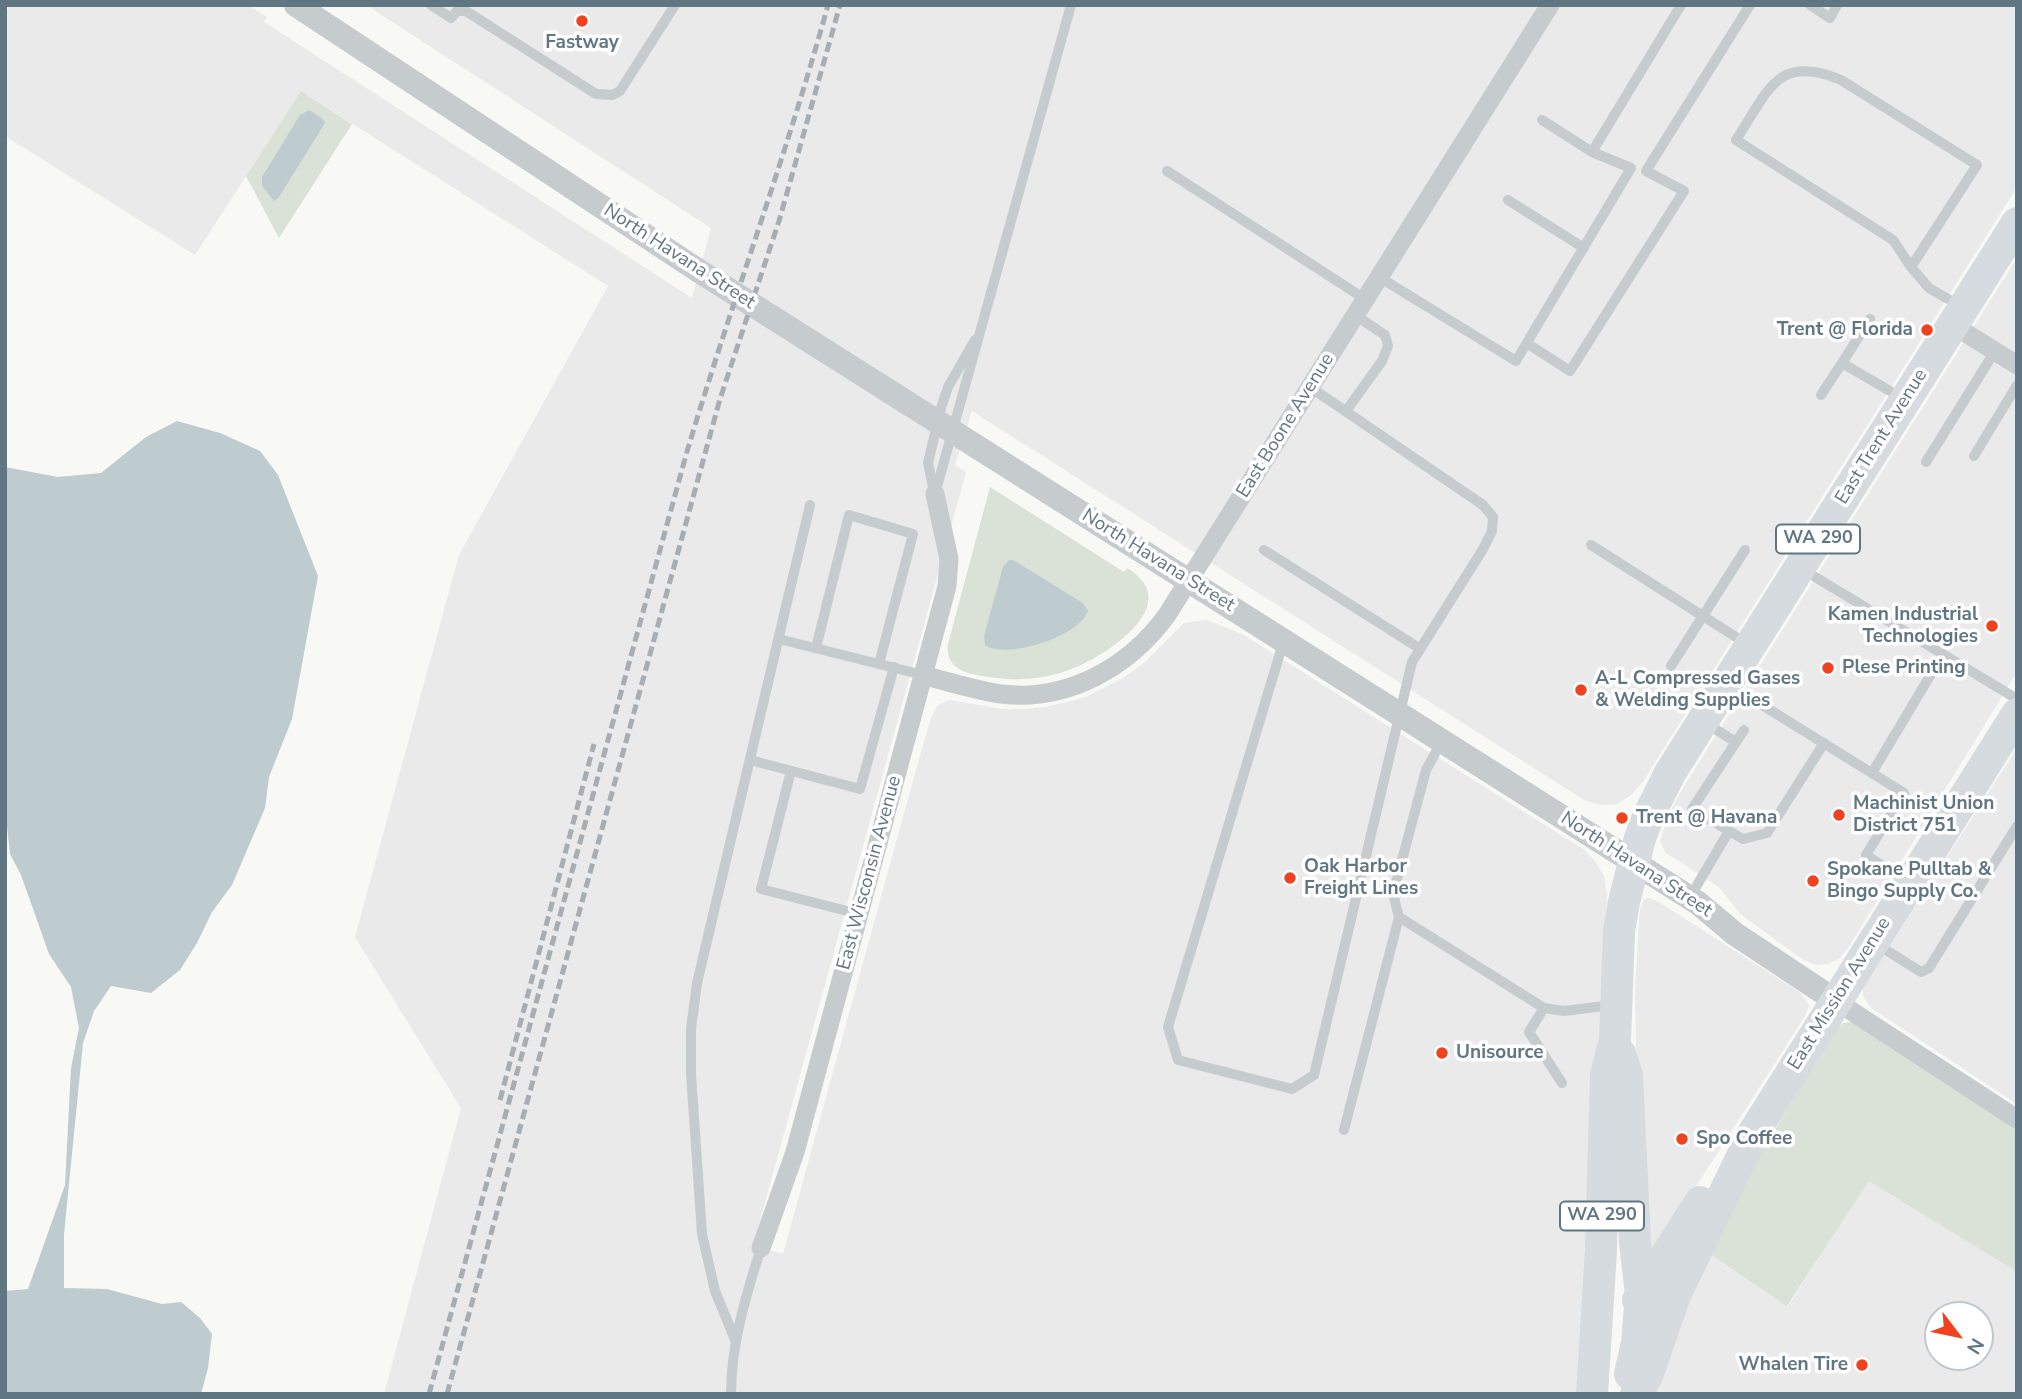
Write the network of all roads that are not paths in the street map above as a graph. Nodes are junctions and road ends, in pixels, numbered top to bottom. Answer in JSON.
{"nodes":[{"id":1,"x":296,"y":5,"type":"edge"},
{"id":2,"x":430,"y":5,"type":"edge"},
{"id":3,"x":675,"y":5,"type":"edge"},
{"id":4,"x":1071,"y":5,"type":"edge"},
{"id":5,"x":1681,"y":5,"type":"edge"},
{"id":6,"x":1750,"y":5,"type":"edge"},
{"id":7,"x":1810,"y":5,"type":"edge"},
{"id":8,"x":1837,"y":5,"type":"edge"},
{"id":9,"x":1548,"y":6,"type":"edge"},
{"id":10,"x":1542,"y":120,"type":"dead end"},
{"id":11,"x":1592,"y":152,"type":"junction"},
{"id":12,"x":1631,"y":168,"type":"junction"},
{"id":13,"x":1167,"y":170,"type":"dead end"},
{"id":14,"x":1646,"y":171,"type":"junction"},
{"id":15,"x":1508,"y":201,"type":"dead end"},
{"id":16,"x":2017,"y":223,"type":"edge"},
{"id":17,"x":1584,"y":248,"type":"junction"},
{"id":18,"x":1911,"y":267,"type":"junction"},
{"id":19,"x":1379,"y":277,"type":"junction"},
{"id":20,"x":1360,"y":307,"type":"junction"},
{"id":21,"x":1959,"y":316,"type":"junction"},
{"id":22,"x":986,"y":317,"type":"junction"},
{"id":23,"x":1870,"y":319,"type":"dead end"},
{"id":24,"x":1528,"y":344,"type":"junction"},
{"id":25,"x":1995,"y":351,"type":"junction"},
{"id":26,"x":1842,"y":363,"type":"junction"},
{"id":27,"x":2017,"y":365,"type":"edge"},
{"id":28,"x":2017,"y":385,"type":"edge"},
{"id":29,"x":1310,"y":387,"type":"junction"},
{"id":30,"x":1821,"y":395,"type":"dead end"},
{"id":31,"x":1906,"y":400,"type":"junction"},
{"id":32,"x":1346,"y":411,"type":"junction"},
{"id":33,"x":1974,"y":456,"type":"dead end"},
{"id":34,"x":1926,"y":462,"type":"dead end"},
{"id":35,"x":935,"y":494,"type":"junction"},
{"id":36,"x":810,"y":505,"type":"dead end"},
{"id":37,"x":1591,"y":545,"type":"dead end"},
{"id":38,"x":1264,"y":550,"type":"dead end"},
{"id":39,"x":1745,"y":550,"type":"dead end"},
{"id":40,"x":1800,"y":568,"type":"junction"},
{"id":41,"x":1189,"y":580,"type":"junction"},
{"id":42,"x":1703,"y":616,"type":"junction"},
{"id":43,"x":779,"y":639,"type":"junction"},
{"id":44,"x":1284,"y":640,"type":"junction"},
{"id":45,"x":1750,"y":646,"type":"junction"},
{"id":46,"x":816,"y":648,"type":"junction"},
{"id":47,"x":1419,"y":648,"type":"junction"},
{"id":48,"x":1943,"y":654,"type":"junction"},
{"id":49,"x":879,"y":664,"type":"junction"},
{"id":50,"x":1671,"y":666,"type":"dead end"},
{"id":51,"x":894,"y":667,"type":"junction"},
{"id":52,"x":923,"y":675,"type":"junction"},
{"id":53,"x":2017,"y":699,"type":"edge"},
{"id":54,"x":1754,"y":700,"type":"dead end"},
{"id":55,"x":1398,"y":713,"type":"junction"},
{"id":56,"x":2017,"y":714,"type":"edge"},
{"id":57,"x":1703,"y":721,"type":"junction"},
{"id":58,"x":1744,"y":730,"type":"dead end"},
{"id":59,"x":1442,"y":741,"type":"junction"},
{"id":60,"x":1736,"y":742,"type":"junction"},
{"id":61,"x":1824,"y":743,"type":"junction"},
{"id":62,"x":750,"y":760,"type":"junction"},
{"id":63,"x":791,"y":771,"type":"junction"},
{"id":64,"x":1872,"y":773,"type":"junction"},
{"id":65,"x":2017,"y":826,"type":"edge"},
{"id":66,"x":1729,"y":831,"type":"junction"},
{"id":67,"x":1633,"y":862,"type":"junction"},
{"id":68,"x":1910,"y":884,"type":"junction"},
{"id":69,"x":1689,"y":897,"type":"junction"},
{"id":70,"x":859,"y":915,"type":"junction"},
{"id":71,"x":1399,"y":917,"type":"junction"},
{"id":72,"x":1873,"y":942,"type":"junction"},
{"id":73,"x":1836,"y":1001,"type":"junction"},
{"id":74,"x":1616,"y":1004,"type":"junction"},
{"id":75,"x":1544,"y":1008,"type":"junction"},
{"id":76,"x":1615,"y":1040,"type":"junction"},
{"id":77,"x":1562,"y":1083,"type":"dead end"},
{"id":78,"x":2017,"y":1119,"type":"edge"},
{"id":79,"x":1344,"y":1130,"type":"dead end"},
{"id":80,"x":1754,"y":1132,"type":"junction"},
{"id":81,"x":761,"y":1248,"type":"joint"},
{"id":82,"x":1641,"y":1294,"type":"junction"},
{"id":83,"x":736,"y":1342,"type":"junction"},
{"id":84,"x":732,"y":1394,"type":"edge"},
{"id":85,"x":1592,"y":1394,"type":"edge"},
{"id":86,"x":1599,"y":1394,"type":"edge"},
{"id":87,"x":1625,"y":1394,"type":"edge"},
{"id":88,"x":1636,"y":1394,"type":"edge"}],
"edges":[{"from":1,"to":41,"type":"street","name":"North Havana Street"},
{"from":2,"to":3,"type":"lane"},
{"from":4,"to":22,"type":"lane"},
{"from":5,"to":11,"type":"lane"},
{"from":6,"to":14,"type":"lane"},
{"from":7,"to":8,"type":"lane"},
{"from":9,"to":19,"type":"street","name":"East Boone Avenue"},
{"from":10,"to":11,"type":"lane"},
{"from":11,"to":12,"type":"lane"},
{"from":12,"to":14,"type":"lane"},
{"from":12,"to":17,"type":"lane"},
{"from":13,"to":20,"type":"lane"},
{"from":14,"to":24,"type":"lane"},
{"from":15,"to":17,"type":"lane"},
{"from":16,"to":21,"type":"main road","name":"East Trent Avenue","number":"WA 290"},
{"from":17,"to":24,"type":"lane"},
{"from":18,"to":18,"type":"lane"},
{"from":18,"to":21,"type":"lane"},
{"from":19,"to":20,"type":"street","name":"East Boone Avenue"},
{"from":19,"to":24,"type":"lane"},
{"from":20,"to":29,"type":"street","name":"East Boone Avenue"},
{"from":20,"to":32,"type":"lane"},
{"from":21,"to":25,"type":"street"},
{"from":21,"to":31,"type":"main road","name":"East Trent Avenue","number":"WA 290"},
{"from":22,"to":35,"type":"lane"},
{"from":22,"to":35,"type":"lane"},
{"from":23,"to":26,"type":"lane"},
{"from":25,"to":27,"type":"street"},
{"from":25,"to":34,"type":"lane"},
{"from":26,"to":30,"type":"lane"},
{"from":26,"to":31,"type":"lane"},
{"from":28,"to":33,"type":"lane"},
{"from":29,"to":32,"type":"lane"},
{"from":29,"to":41,"type":"street","name":"East Boone Avenue"},
{"from":31,"to":40,"type":"main road","name":"East Trent Avenue","number":"WA 290"},
{"from":32,"to":47,"type":"lane"},
{"from":35,"to":52,"type":"street","name":"East Wisconsin Avenue"},
{"from":36,"to":43,"type":"lane"},
{"from":37,"to":42,"type":"lane"},
{"from":38,"to":47,"type":"lane"},
{"from":39,"to":42,"type":"lane"},
{"from":40,"to":45,"type":"main road","name":"East Trent Avenue","number":"WA 290"},
{"from":40,"to":48,"type":"lane"},
{"from":41,"to":44,"type":"street","name":"North Havana Street"},
{"from":41,"to":52,"type":"street","name":"East Boone Avenue"},
{"from":42,"to":45,"type":"lane"},
{"from":42,"to":50,"type":"lane"},
{"from":43,"to":46,"type":"lane"},
{"from":43,"to":62,"type":"lane"},
{"from":44,"to":55,"type":"street","name":"North Havana Street"},
{"from":44,"to":55,"type":"lane"},
{"from":45,"to":57,"type":"main road","name":"East Trent Avenue","number":"WA 290"},
{"from":46,"to":49,"type":"lane"},
{"from":46,"to":49,"type":"lane"},
{"from":47,"to":55,"type":"lane"},
{"from":48,"to":53,"type":"lane"},
{"from":48,"to":64,"type":"lane"},
{"from":49,"to":51,"type":"lane"},
{"from":51,"to":52,"type":"lane"},
{"from":51,"to":63,"type":"lane"},
{"from":52,"to":70,"type":"street","name":"East Wisconsin Avenue"},
{"from":54,"to":61,"type":"lane"},
{"from":55,"to":59,"type":"street","name":"North Havana Street"},
{"from":56,"to":68,"type":"main road","name":"East Mission Avenue"},
{"from":57,"to":60,"type":"lane"},
{"from":57,"to":67,"type":"main road","name":"East Trent Avenue","number":"WA 290"},
{"from":58,"to":60,"type":"lane"},
{"from":59,"to":67,"type":"street","name":"North Havana Street"},
{"from":59,"to":71,"type":"lane"},
{"from":60,"to":66,"type":"lane"},
{"from":61,"to":64,"type":"lane"},
{"from":61,"to":66,"type":"lane"},
{"from":62,"to":63,"type":"lane"},
{"from":62,"to":83,"type":"lane"},
{"from":63,"to":70,"type":"lane"},
{"from":64,"to":68,"type":"lane"},
{"from":65,"to":72,"type":"lane"},
{"from":66,"to":69,"type":"lane"},
{"from":67,"to":69,"type":"street","name":"North Havana Street"},
{"from":67,"to":74,"type":"main road","name":"East Trent Avenue","number":"WA 290"},
{"from":68,"to":72,"type":"main road","name":"East Mission Avenue"},
{"from":69,"to":73,"type":"street","name":"North Havana Street"},
{"from":70,"to":81,"type":"street","name":"East Wisconsin Avenue"},
{"from":71,"to":75,"type":"lane"},
{"from":71,"to":79,"type":"lane"},
{"from":72,"to":73,"type":"main road","name":"East Mission Avenue"},
{"from":73,"to":78,"type":"street","name":"North Havana Street"},
{"from":73,"to":80,"type":"main road","name":"East Mission Avenue"},
{"from":74,"to":75,"type":"lane"},
{"from":74,"to":76,"type":"main road","name":"East Trent Avenue","number":"WA 290"},
{"from":75,"to":77,"type":"lane"},
{"from":76,"to":82,"type":"main road","name":"East Trent Avenue","number":"WA 290"},
{"from":76,"to":85,"type":"main road","name":"East Trent Avenue","number":"WA 290"},
{"from":80,"to":82,"type":"main road","name":"East Mission Avenue"},
{"from":80,"to":88,"type":"main road","name":"East Mission Avenue"},
{"from":81,"to":83,"type":"lane"},
{"from":82,"to":86,"type":"main road","name":"East Mission Avenue"},
{"from":82,"to":87,"type":"main road","name":"East Trent Avenue","number":"WA 290"},
{"from":83,"to":84,"type":"lane"}]}
